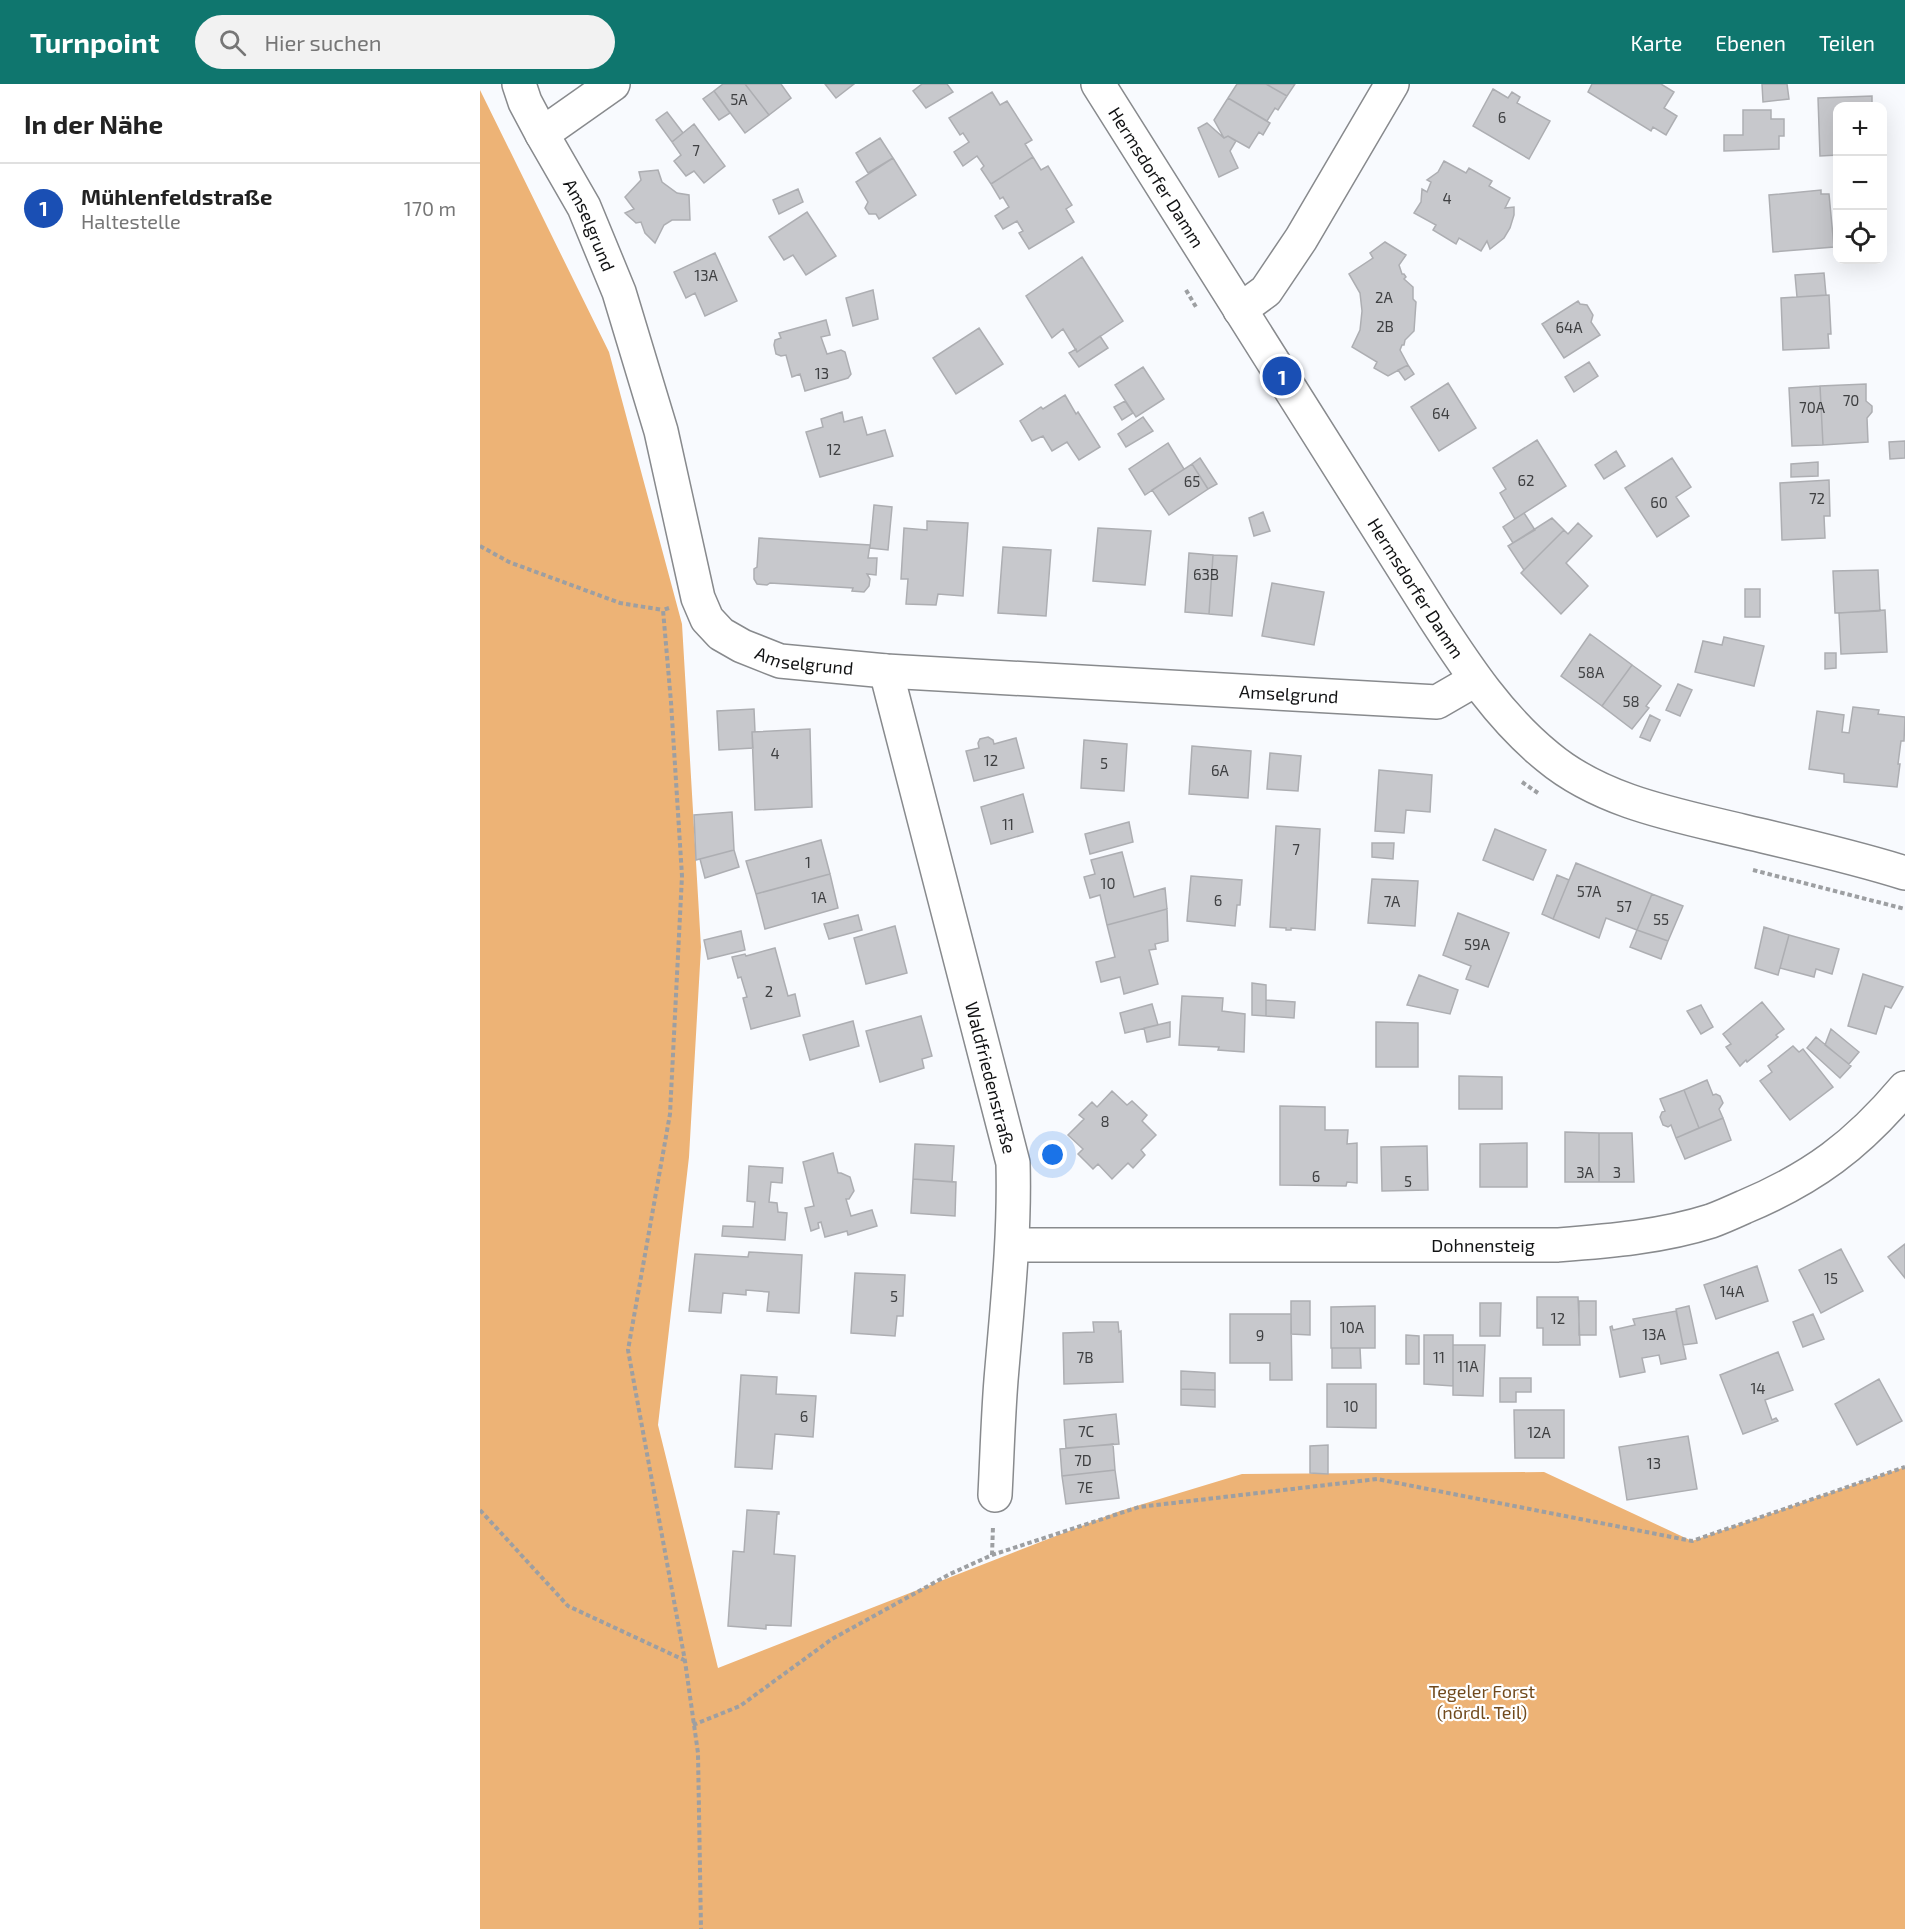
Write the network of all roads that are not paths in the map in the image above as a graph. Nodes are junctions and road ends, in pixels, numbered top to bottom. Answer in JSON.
{"nodes":[{"id":1,"x":519,"y":84,"type":"edge"},
{"id":2,"x":613,"y":84,"type":"edge"},
{"id":3,"x":1098,"y":84,"type":"edge"},
{"id":4,"x":1392,"y":84,"type":"edge"},
{"id":5,"x":542,"y":134,"type":"junction"},
{"id":6,"x":1240,"y":310,"type":"junction"},
{"id":7,"x":886,"y":671,"type":"junction"},
{"id":8,"x":1475,"y":680,"type":"junction"},
{"id":9,"x":1905,"y":873,"type":"edge"},
{"id":10,"x":1905,"y":1088,"type":"edge"},
{"id":11,"x":1013,"y":1245,"type":"junction"},
{"id":12,"x":995,"y":1495,"type":"dead end"}],
"edges":[{"from":1,"to":5,"type":"street","name":"Amselgrund"},
{"from":2,"to":5,"type":"street"},
{"from":3,"to":6,"type":"street","name":"Hermsdorfer Damm"},
{"from":4,"to":6,"type":"street"},
{"from":5,"to":7,"type":"street","name":"Amselgrund"},
{"from":6,"to":8,"type":"street","name":"Hermsdorfer Damm"},
{"from":7,"to":8,"type":"street","name":"Amselgrund"},
{"from":7,"to":11,"type":"street","name":"Waldfriedenstraße"},
{"from":8,"to":9,"type":"street","name":"Hermsdorfer Damm"},
{"from":10,"to":11,"type":"street","name":"Dohnensteig"},
{"from":11,"to":12,"type":"street","name":"Waldfriedenstraße"}]}
